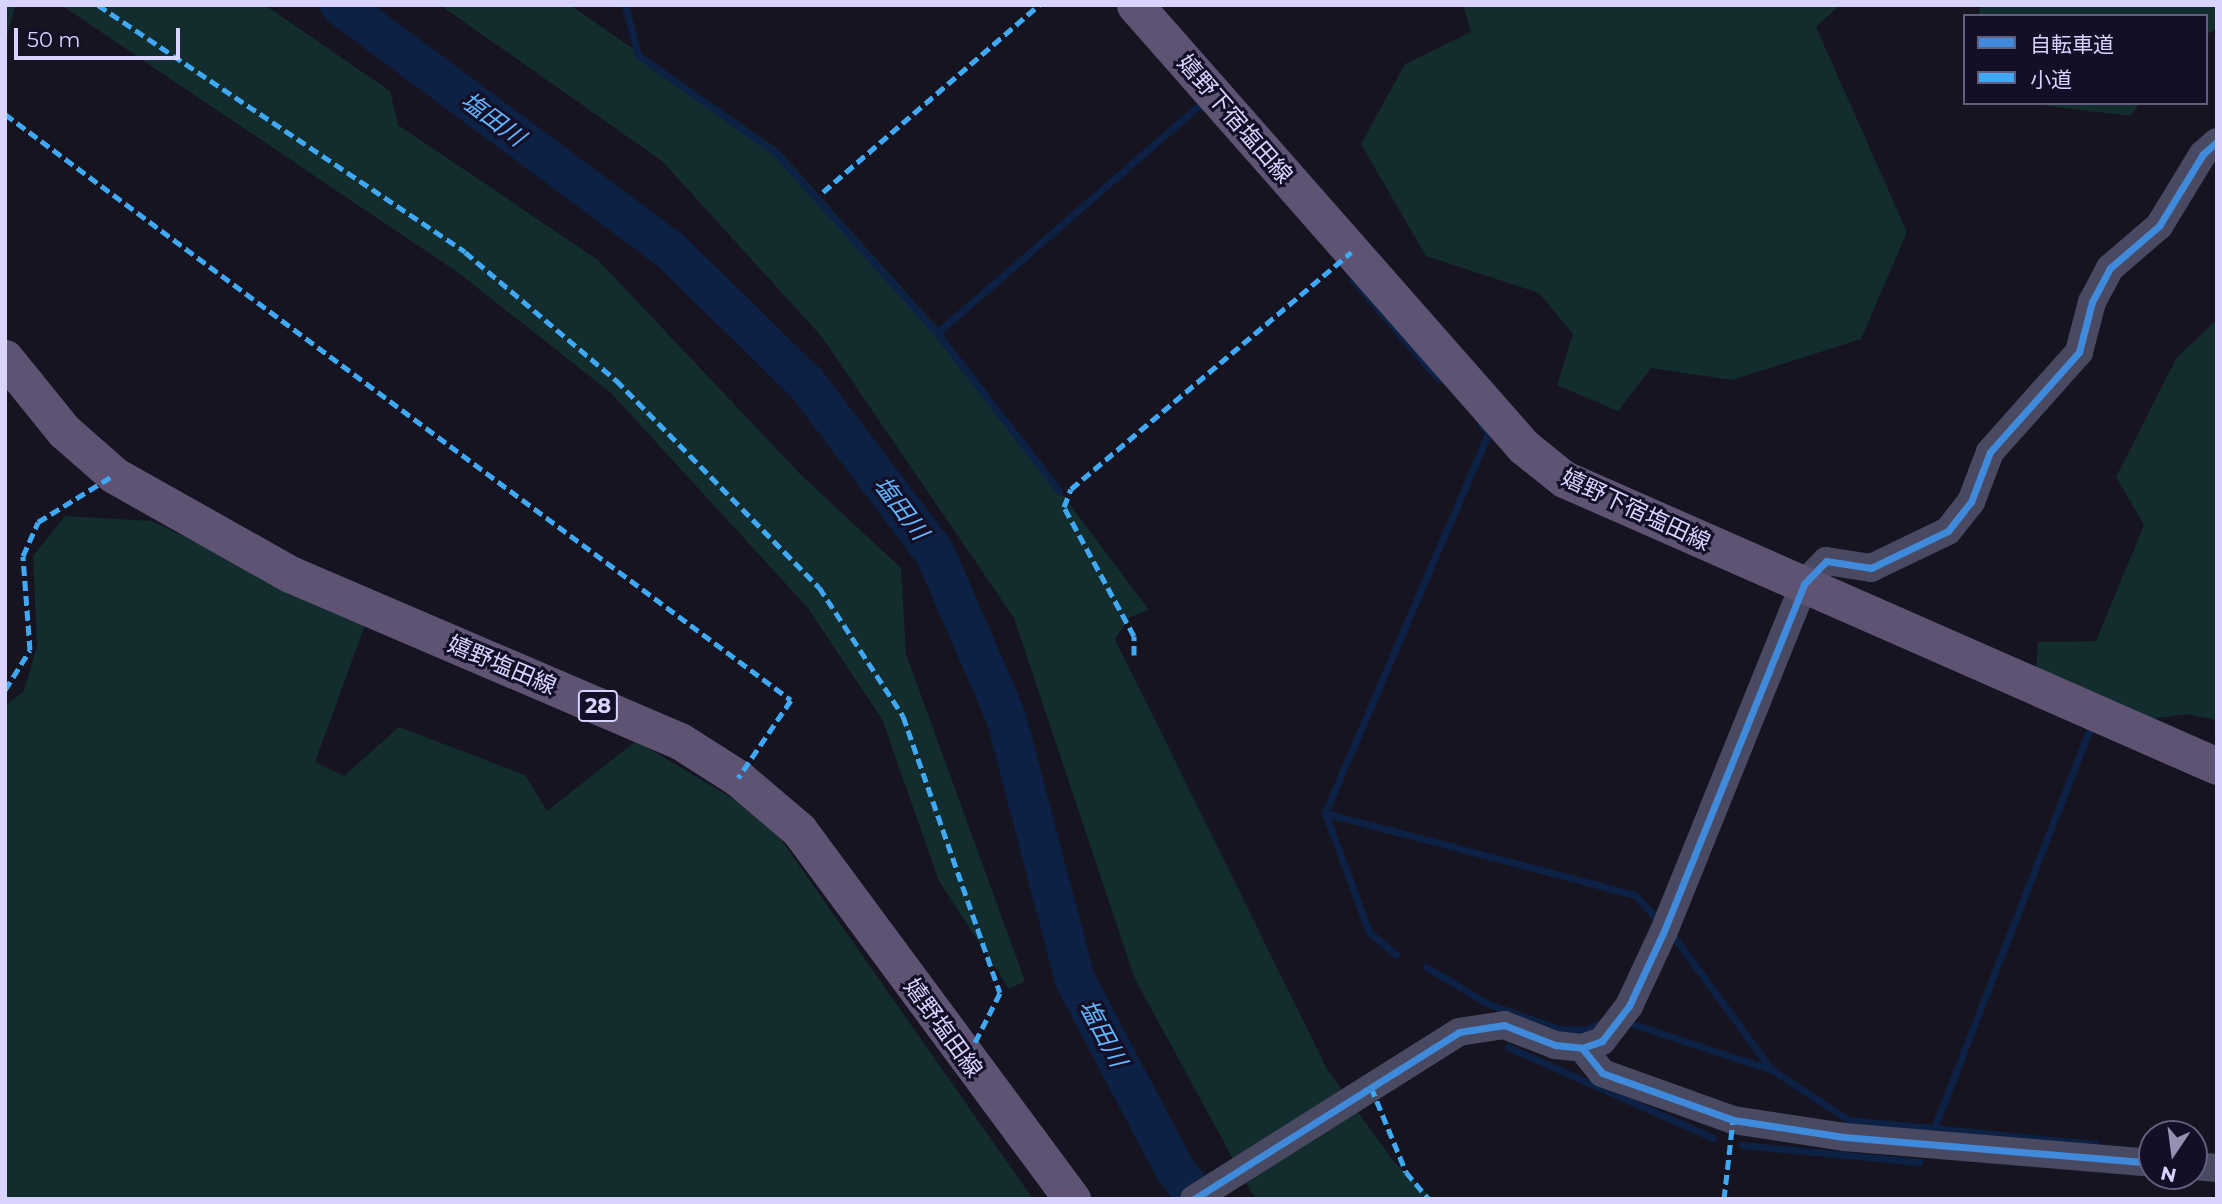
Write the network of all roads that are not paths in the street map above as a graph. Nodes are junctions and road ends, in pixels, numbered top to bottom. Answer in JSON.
{"nodes":[{"id":1,"x":1135,"y":5,"type":"edge"},
{"id":2,"x":2217,"y":142,"type":"edge"},
{"id":3,"x":5,"y":358,"type":"edge"},
{"id":4,"x":1804,"y":584,"type":"junction"},
{"id":5,"x":2217,"y":766,"type":"edge"},
{"id":6,"x":1582,"y":1048,"type":"junction"},
{"id":7,"x":2138,"y":1162,"type":"edge"},
{"id":8,"x":1072,"y":1199,"type":"edge"},
{"id":9,"x":1194,"y":1199,"type":"edge"}],
"edges":[{"from":1,"to":4,"type":"main road","name":"嬉野下宿塩田線"},
{"from":2,"to":4,"type":"street"},
{"from":3,"to":8,"type":"main road","name":"嬉野塩田線","number":"28"},
{"from":4,"to":5,"type":"main road","name":"嬉野下宿塩田線"},
{"from":4,"to":6,"type":"street"},
{"from":6,"to":7,"type":"street"},
{"from":6,"to":9,"type":"street"}]}
